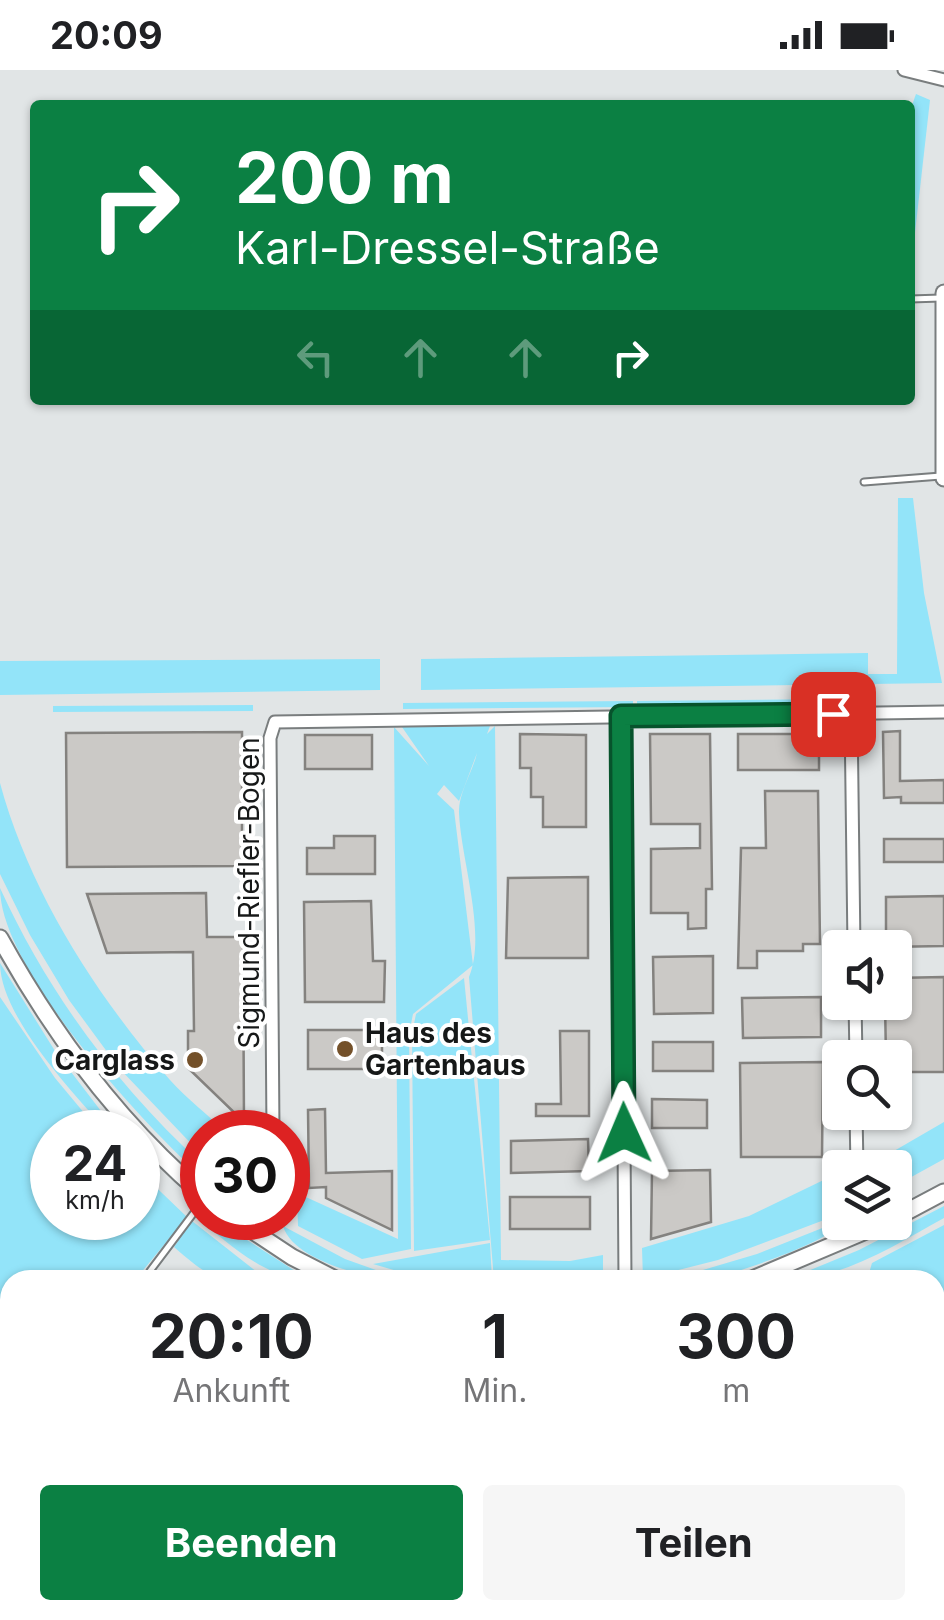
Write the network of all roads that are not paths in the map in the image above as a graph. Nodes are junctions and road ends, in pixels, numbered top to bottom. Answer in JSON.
{"nodes":[{"id":1,"x":904,"y":70,"type":"edge"},
{"id":2,"x":944,"y":80,"type":"edge"},
{"id":3,"x":944,"y":296,"type":"edge"},
{"id":4,"x":915,"y":299,"type":"edge"},
{"id":5,"x":944,"y":477,"type":"edge"},
{"id":6,"x":864,"y":482,"type":"dead end"},
{"id":7,"x":944,"y":712,"type":"edge"},
{"id":8,"x":850,"y":713,"type":"junction"},
{"id":9,"x":621,"y":716,"type":"junction"},
{"id":10,"x":854,"y":930,"type":"edge"},
{"id":11,"x":0,"y":938,"type":"edge"},
{"id":12,"x":273,"y":1110,"type":"edge"},
{"id":13,"x":180,"y":1173,"type":"edge"},
{"id":14,"x":944,"y":1192,"type":"edge"},
{"id":15,"x":912,"y":1209,"type":"edge"},
{"id":16,"x":180,"y":1231,"type":"edge"},
{"id":17,"x":264,"y":1240,"type":"edge"},
{"id":18,"x":846,"y":1240,"type":"edge"},
{"id":19,"x":851,"y":1240,"type":"edge"},
{"id":20,"x":845,"y":1243,"type":"junction"},
{"id":21,"x":151,"y":1270,"type":"edge"},
{"id":22,"x":319,"y":1270,"type":"edge"},
{"id":23,"x":625,"y":1270,"type":"edge"},
{"id":24,"x":776,"y":1270,"type":"edge"}],
"edges":[{"from":1,"to":2,"type":"street"},
{"from":3,"to":4,"type":"lane"},
{"from":3,"to":5,"type":"main road"},
{"from":5,"to":6,"type":"lane"},
{"from":7,"to":8,"type":"street"},
{"from":8,"to":9,"type":"street"},
{"from":8,"to":10,"type":"street"},
{"from":9,"to":12,"type":"street","name":"Sigmund-Riefler-Bogen"},
{"from":9,"to":23,"type":"street"},
{"from":11,"to":13,"type":"main road"},
{"from":14,"to":15,"type":"main road"},
{"from":16,"to":21,"type":"lane"},
{"from":17,"to":22,"type":"main road"},
{"from":18,"to":20,"type":"street"},
{"from":19,"to":20,"type":"main road"},
{"from":20,"to":24,"type":"main road"}]}
